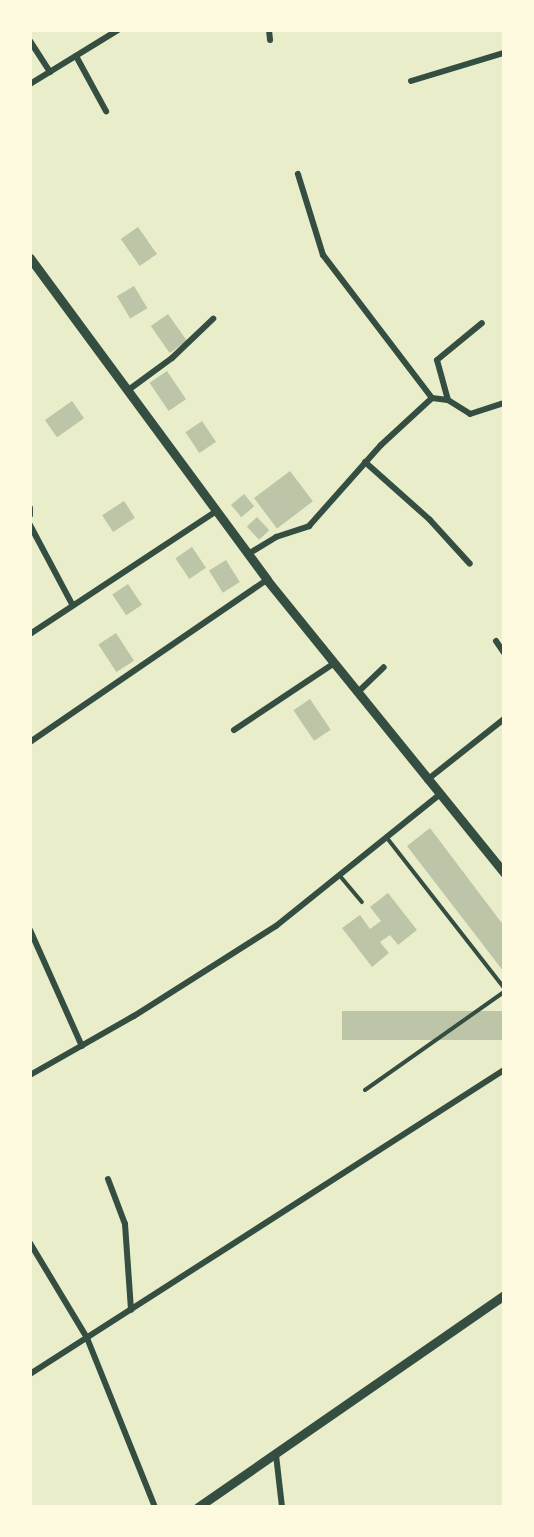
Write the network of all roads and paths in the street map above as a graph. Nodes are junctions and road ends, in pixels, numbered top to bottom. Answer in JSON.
{"nodes":[{"id":1,"x":118,"y":30,"type":"edge"},
{"id":2,"x":269,"y":30,"type":"edge"},
{"id":3,"x":270,"y":40,"type":"dead end"},
{"id":4,"x":30,"y":41,"type":"edge"},
{"id":5,"x":504,"y":53,"type":"edge"},
{"id":6,"x":76,"y":56,"type":"junction"},
{"id":7,"x":50,"y":72,"type":"junction"},
{"id":8,"x":411,"y":81,"type":"dead end"},
{"id":9,"x":30,"y":84,"type":"edge"},
{"id":10,"x":106,"y":111,"type":"dead end"},
{"id":11,"x":298,"y":174,"type":"dead end"},
{"id":12,"x":30,"y":258,"type":"edge"},
{"id":13,"x":213,"y":319,"type":"dead end"},
{"id":14,"x":483,"y":323,"type":"dead end"},
{"id":15,"x":127,"y":391,"type":"junction"},
{"id":16,"x":432,"y":398,"type":"junction"},
{"id":17,"x":448,"y":400,"type":"junction"},
{"id":18,"x":504,"y":403,"type":"edge"},
{"id":19,"x":365,"y":462,"type":"junction"},
{"id":20,"x":30,"y":508,"type":"edge"},
{"id":21,"x":215,"y":512,"type":"junction"},
{"id":22,"x":30,"y":515,"type":"edge"},
{"id":23,"x":30,"y":525,"type":"edge"},
{"id":24,"x":248,"y":554,"type":"junction"},
{"id":25,"x":470,"y":564,"type":"dead end"},
{"id":26,"x":267,"y":580,"type":"junction"},
{"id":27,"x":72,"y":604,"type":"junction"},
{"id":28,"x":30,"y":634,"type":"edge"},
{"id":29,"x":495,"y":641,"type":"dead end"},
{"id":30,"x":504,"y":653,"type":"edge"},
{"id":31,"x":333,"y":664,"type":"junction"},
{"id":32,"x":384,"y":667,"type":"dead end"},
{"id":33,"x":357,"y":693,"type":"junction"},
{"id":34,"x":504,"y":718,"type":"edge"},
{"id":35,"x":234,"y":729,"type":"dead end"},
{"id":36,"x":30,"y":742,"type":"edge"},
{"id":37,"x":427,"y":780,"type":"junction"},
{"id":38,"x":439,"y":795,"type":"junction"},
{"id":39,"x":387,"y":838,"type":"junction"},
{"id":40,"x":504,"y":873,"type":"edge"},
{"id":41,"x":340,"y":876,"type":"junction"},
{"id":42,"x":362,"y":902,"type":"dead end"},
{"id":43,"x":30,"y":930,"type":"edge"},
{"id":44,"x":504,"y":990,"type":"edge"},
{"id":45,"x":82,"y":1046,"type":"junction"},
{"id":46,"x":504,"y":1070,"type":"edge"},
{"id":47,"x":30,"y":1075,"type":"edge"},
{"id":48,"x":365,"y":1090,"type":"dead end"},
{"id":49,"x":108,"y":1179,"type":"dead end"},
{"id":50,"x":30,"y":1243,"type":"edge"},
{"id":51,"x":504,"y":1295,"type":"edge"},
{"id":52,"x":131,"y":1310,"type":"junction"},
{"id":53,"x":87,"y":1338,"type":"junction"},
{"id":54,"x":30,"y":1374,"type":"edge"},
{"id":55,"x":276,"y":1455,"type":"junction"},
{"id":56,"x":155,"y":1507,"type":"edge"},
{"id":57,"x":198,"y":1507,"type":"edge"},
{"id":58,"x":282,"y":1507,"type":"edge"}],
"edges":[{"from":1,"to":6,"type":"street"},
{"from":2,"to":3,"type":"street"},
{"from":4,"to":7,"type":"street"},
{"from":5,"to":8,"type":"street"},
{"from":6,"to":7,"type":"street"},
{"from":6,"to":10,"type":"street"},
{"from":7,"to":9,"type":"street"},
{"from":11,"to":16,"type":"street"},
{"from":12,"to":15,"type":"street"},
{"from":13,"to":15,"type":"street"},
{"from":14,"to":17,"type":"street"},
{"from":15,"to":21,"type":"street"},
{"from":16,"to":17,"type":"street"},
{"from":16,"to":19,"type":"street"},
{"from":17,"to":18,"type":"street"},
{"from":19,"to":24,"type":"street"},
{"from":19,"to":25,"type":"street"},
{"from":20,"to":22,"type":"street"},
{"from":21,"to":24,"type":"street"},
{"from":21,"to":27,"type":"street"},
{"from":23,"to":27,"type":"street"},
{"from":24,"to":26,"type":"street"},
{"from":26,"to":31,"type":"street"},
{"from":26,"to":36,"type":"street"},
{"from":27,"to":28,"type":"street"},
{"from":29,"to":30,"type":"street"},
{"from":31,"to":33,"type":"street"},
{"from":31,"to":35,"type":"street"},
{"from":32,"to":33,"type":"street"},
{"from":33,"to":37,"type":"street"},
{"from":34,"to":37,"type":"street"},
{"from":37,"to":38,"type":"street"},
{"from":38,"to":39,"type":"street"},
{"from":38,"to":40,"type":"street"},
{"from":39,"to":41,"type":"street"},
{"from":39,"to":44,"type":"lane"},
{"from":41,"to":42,"type":"lane"},
{"from":41,"to":45,"type":"street"},
{"from":43,"to":45,"type":"street"},
{"from":44,"to":48,"type":"lane"},
{"from":45,"to":47,"type":"street"},
{"from":46,"to":52,"type":"street"},
{"from":49,"to":52,"type":"street"},
{"from":50,"to":53,"type":"street"},
{"from":51,"to":55,"type":"street"},
{"from":52,"to":53,"type":"street"},
{"from":53,"to":54,"type":"street"},
{"from":53,"to":56,"type":"street"},
{"from":55,"to":57,"type":"street"},
{"from":55,"to":58,"type":"street"}]}
